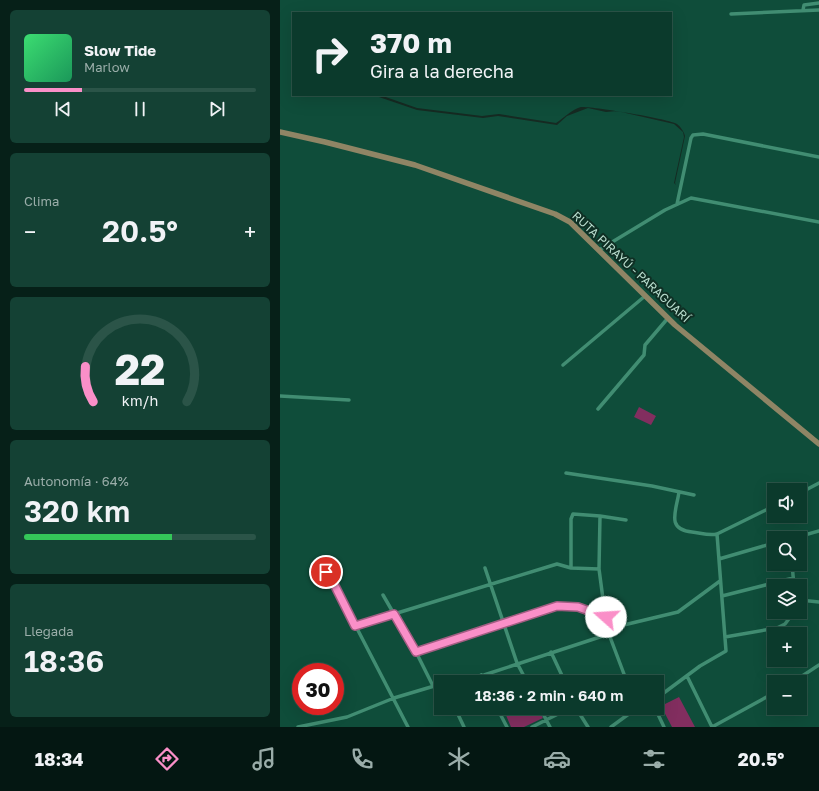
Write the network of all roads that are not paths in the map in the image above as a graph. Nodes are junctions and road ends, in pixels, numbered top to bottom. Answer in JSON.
{"nodes":[{"id":1,"x":819,"y":3,"type":"edge"},
{"id":2,"x":803,"y":10,"type":"junction"},
{"id":3,"x":819,"y":10,"type":"edge"},
{"id":4,"x":731,"y":14,"type":"dead end"},
{"id":5,"x":280,"y":132,"type":"edge"},
{"id":6,"x":819,"y":157,"type":"edge"},
{"id":7,"x":677,"y":204,"type":"junction"},
{"id":8,"x":819,"y":222,"type":"edge"},
{"id":9,"x":598,"y":250,"type":"junction"},
{"id":10,"x":645,"y":296,"type":"junction"},
{"id":11,"x":668,"y":318,"type":"junction"},
{"id":12,"x":564,"y":365,"type":"dead end"},
{"id":13,"x":280,"y":396,"type":"edge"},
{"id":14,"x":349,"y":400,"type":"dead end"},
{"id":15,"x":598,"y":409,"type":"dead end"},
{"id":16,"x":819,"y":444,"type":"edge"},
{"id":17,"x":566,"y":473,"type":"dead end"},
{"id":18,"x":819,"y":483,"type":"edge"},
{"id":19,"x":807,"y":489,"type":"edge"},
{"id":20,"x":680,"y":492,"type":"junction"},
{"id":21,"x":694,"y":495,"type":"dead end"},
{"id":22,"x":767,"y":509,"type":"edge"},
{"id":23,"x":600,"y":516,"type":"junction"},
{"id":24,"x":626,"y":520,"type":"dead end"},
{"id":25,"x":819,"y":531,"type":"edge"},
{"id":26,"x":717,"y":534,"type":"junction"},
{"id":27,"x":807,"y":534,"type":"edge"},
{"id":28,"x":767,"y":545,"type":"edge"},
{"id":29,"x":719,"y":559,"type":"junction"},
{"id":30,"x":485,"y":568,"type":"dead end"},
{"id":31,"x":571,"y":568,"type":"junction"},
{"id":32,"x":599,"y":570,"type":"junction"},
{"id":33,"x":792,"y":571,"type":"edge"},
{"id":34,"x":326,"y":572,"type":"dead end"},
{"id":35,"x":793,"y":578,"type":"joint"},
{"id":36,"x":720,"y":582,"type":"junction"},
{"id":37,"x":491,"y":585,"type":"junction"},
{"id":38,"x":383,"y":595,"type":"dead end"},
{"id":39,"x":722,"y":596,"type":"junction"},
{"id":40,"x":807,"y":601,"type":"edge"},
{"id":41,"x":819,"y":602,"type":"edge"},
{"id":42,"x":394,"y":614,"type":"junction"},
{"id":43,"x":606,"y":617,"type":"junction"},
{"id":44,"x":789,"y":619,"type":"edge"},
{"id":45,"x":504,"y":623,"type":"junction"},
{"id":46,"x":355,"y":626,"type":"junction"},
{"id":47,"x":607,"y":629,"type":"junction"},
{"id":48,"x":609,"y":634,"type":"junction"},
{"id":49,"x":725,"y":637,"type":"junction"},
{"id":50,"x":416,"y":652,"type":"junction"},
{"id":51,"x":551,"y":652,"type":"junction"},
{"id":52,"x":517,"y":663,"type":"junction"},
{"id":53,"x":819,"y":664,"type":"edge"},
{"id":54,"x":481,"y":675,"type":"edge"},
{"id":55,"x":523,"y":675,"type":"edge"},
{"id":56,"x":562,"y":675,"type":"edge"},
{"id":57,"x":624,"y":675,"type":"edge"},
{"id":58,"x":803,"y":675,"type":"edge"},
{"id":59,"x":687,"y":676,"type":"junction"},
{"id":60,"x":433,"y":686,"type":"joint"},
{"id":61,"x":664,"y":693,"type":"edge"},
{"id":62,"x":394,"y":698,"type":"junction"},
{"id":63,"x":767,"y":698,"type":"edge"},
{"id":64,"x":458,"y":715,"type":"edge"},
{"id":65,"x":501,"y":715,"type":"edge"},
{"id":66,"x":544,"y":715,"type":"edge"},
{"id":67,"x":556,"y":715,"type":"edge"},
{"id":68,"x":580,"y":715,"type":"edge"},
{"id":69,"x":629,"y":715,"type":"edge"},
{"id":70,"x":658,"y":715,"type":"edge"},
{"id":71,"x":546,"y":720,"type":"junction"},
{"id":72,"x":298,"y":727,"type":"edge"},
{"id":73,"x":408,"y":727,"type":"edge"},
{"id":74,"x":464,"y":727,"type":"edge"},
{"id":75,"x":507,"y":727,"type":"edge"},
{"id":76,"x":532,"y":727,"type":"edge"},
{"id":77,"x":550,"y":727,"type":"edge"},
{"id":78,"x":588,"y":727,"type":"edge"},
{"id":79,"x":611,"y":727,"type":"edge"},
{"id":80,"x":664,"y":727,"type":"edge"}],
"edges":[{"from":1,"to":2,"type":"street"},
{"from":2,"to":3,"type":"street"},
{"from":2,"to":4,"type":"street"},
{"from":5,"to":9,"type":"main road","name":"RUTA PIRAYÚ - PARAGUARÍ"},
{"from":6,"to":7,"type":"street"},
{"from":7,"to":8,"type":"street"},
{"from":7,"to":9,"type":"street"},
{"from":9,"to":10,"type":"main road","name":"RUTA PIRAYÚ - PARAGUARÍ"},
{"from":10,"to":11,"type":"main road","name":"RUTA PIRAYÚ - PARAGUARÍ"},
{"from":10,"to":12,"type":"street"},
{"from":11,"to":15,"type":"street"},
{"from":11,"to":16,"type":"main road","name":"RUTA PIRAYÚ - PARAGUARÍ"},
{"from":13,"to":14,"type":"street"},
{"from":17,"to":20,"type":"street"},
{"from":18,"to":19,"type":"street"},
{"from":20,"to":21,"type":"street"},
{"from":20,"to":26,"type":"street"},
{"from":22,"to":26,"type":"street"},
{"from":23,"to":24,"type":"street"},
{"from":23,"to":31,"type":"street"},
{"from":23,"to":32,"type":"street"},
{"from":25,"to":27,"type":"street"},
{"from":26,"to":29,"type":"street"},
{"from":28,"to":29,"type":"street"},
{"from":29,"to":36,"type":"street"},
{"from":30,"to":37,"type":"street"},
{"from":31,"to":32,"type":"street"},
{"from":31,"to":37,"type":"street"},
{"from":32,"to":43,"type":"street"},
{"from":33,"to":35,"type":"street"},
{"from":34,"to":46,"type":"street"},
{"from":35,"to":39,"type":"street"},
{"from":36,"to":39,"type":"street"},
{"from":36,"to":47,"type":"street"},
{"from":37,"to":42,"type":"street"},
{"from":37,"to":45,"type":"street"},
{"from":38,"to":42,"type":"street"},
{"from":39,"to":49,"type":"street"},
{"from":40,"to":41,"type":"street"},
{"from":42,"to":46,"type":"street"},
{"from":42,"to":50,"type":"street"},
{"from":43,"to":45,"type":"street"},
{"from":43,"to":47,"type":"street"},
{"from":44,"to":49,"type":"street"},
{"from":45,"to":50,"type":"street"},
{"from":45,"to":52,"type":"street"},
{"from":46,"to":62,"type":"street"},
{"from":47,"to":48,"type":"street"},
{"from":48,"to":51,"type":"street"},
{"from":48,"to":57,"type":"street"},
{"from":49,"to":59,"type":"street"},
{"from":50,"to":60,"type":"street"},
{"from":51,"to":52,"type":"street"},
{"from":51,"to":56,"type":"street"},
{"from":52,"to":54,"type":"street"},
{"from":52,"to":55,"type":"street"},
{"from":53,"to":58,"type":"street"},
{"from":59,"to":61,"type":"street"},
{"from":59,"to":63,"type":"street"},
{"from":60,"to":62,"type":"street"},
{"from":62,"to":72,"type":"street"},
{"from":62,"to":73,"type":"street"},
{"from":64,"to":74,"type":"street"},
{"from":65,"to":75,"type":"street"},
{"from":66,"to":71,"type":"street"},
{"from":67,"to":71,"type":"street"},
{"from":68,"to":78,"type":"street"},
{"from":69,"to":79,"type":"street"},
{"from":70,"to":80,"type":"street"},
{"from":71,"to":76,"type":"street"},
{"from":71,"to":77,"type":"street"}]}
